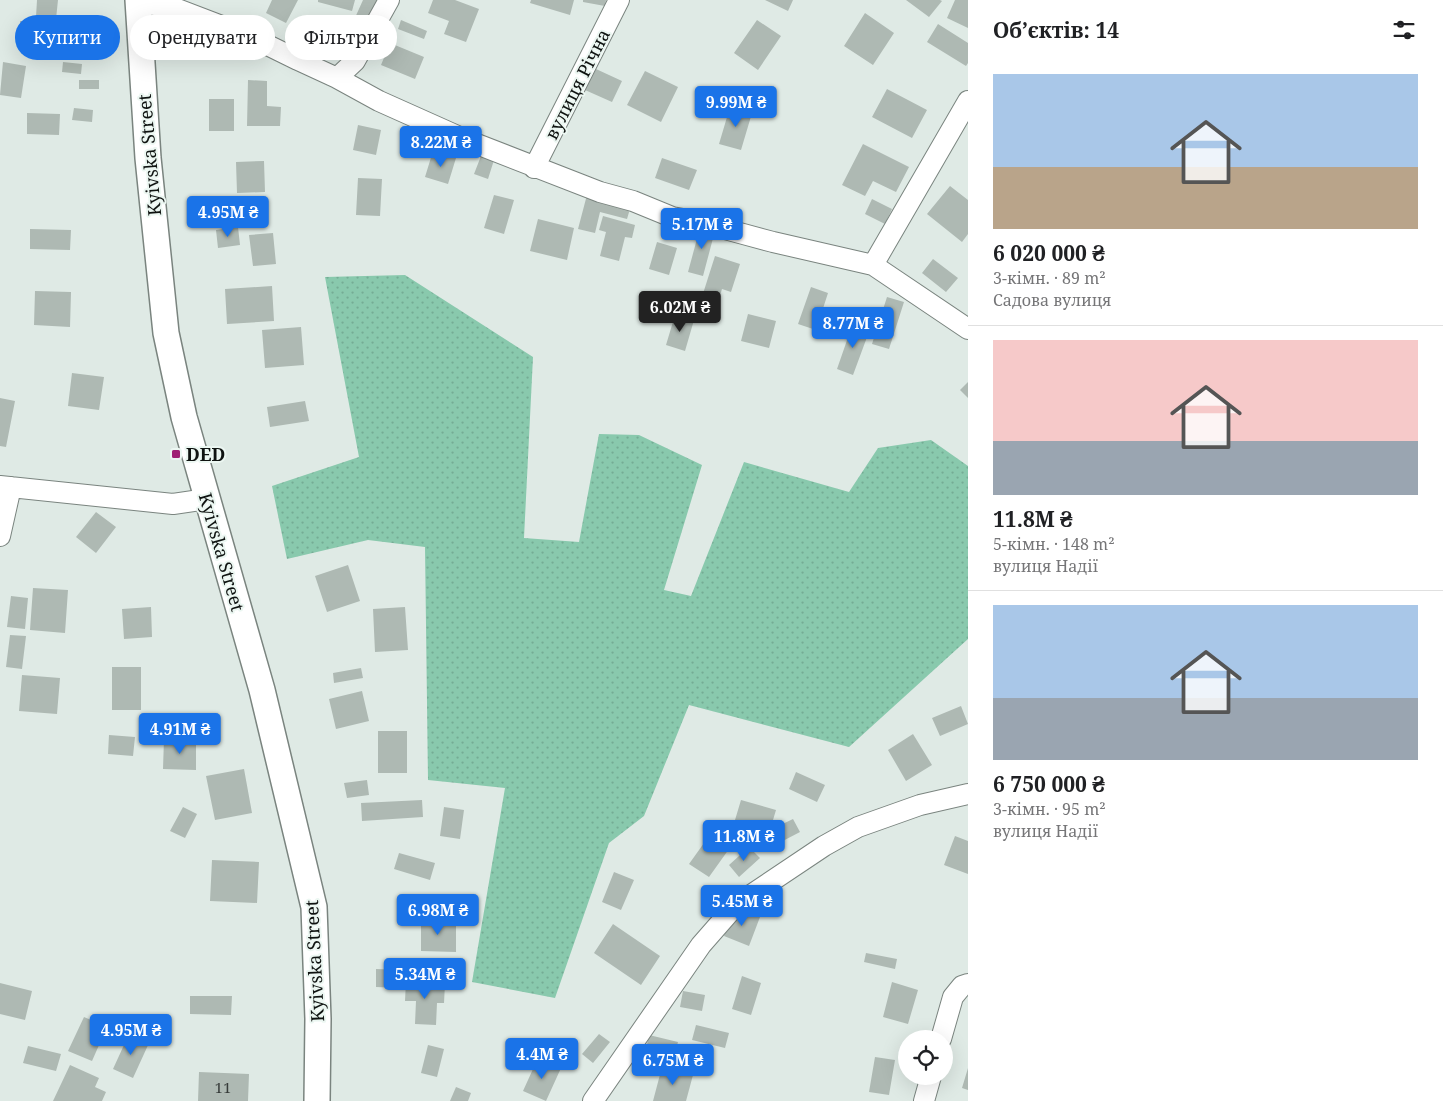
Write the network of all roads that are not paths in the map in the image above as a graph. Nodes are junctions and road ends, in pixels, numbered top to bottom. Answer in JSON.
{"nodes":[{"id":1,"x":390,"y":0,"type":"edge"},
{"id":2,"x":619,"y":0,"type":"edge"},
{"id":3,"x":138,"y":1,"type":"edge"},
{"id":4,"x":337,"y":78,"type":"junction"},
{"id":5,"x":968,"y":101,"type":"edge"},
{"id":6,"x":534,"y":168,"type":"junction"},
{"id":7,"x":873,"y":265,"type":"junction"},
{"id":8,"x":968,"y":329,"type":"edge"},
{"id":9,"x":5,"y":487,"type":"edge"},
{"id":10,"x":207,"y":499,"type":"junction"},
{"id":11,"x":0,"y":536,"type":"edge"},
{"id":12,"x":968,"y":794,"type":"edge"},
{"id":13,"x":968,"y":984,"type":"edge"},
{"id":14,"x":944,"y":1030,"type":"edge"},
{"id":15,"x":928,"y":1085,"type":"edge"},
{"id":16,"x":317,"y":1101,"type":"edge"},
{"id":17,"x":593,"y":1101,"type":"edge"},
{"id":18,"x":924,"y":1101,"type":"edge"}],
"edges":[{"from":1,"to":4,"type":"street"},
{"from":2,"to":6,"type":"street","name":"вулиця Річна"},
{"from":3,"to":4,"type":"street"},
{"from":3,"to":10,"type":"street","name":"Kyivska Street"},
{"from":4,"to":6,"type":"street"},
{"from":5,"to":7,"type":"street"},
{"from":6,"to":7,"type":"street"},
{"from":7,"to":8,"type":"street"},
{"from":9,"to":10,"type":"street"},
{"from":9,"to":11,"type":"street"},
{"from":10,"to":16,"type":"street","name":"Kyivska Street"},
{"from":12,"to":17,"type":"street"},
{"from":13,"to":14,"type":"street"},
{"from":15,"to":18,"type":"street"}]}
